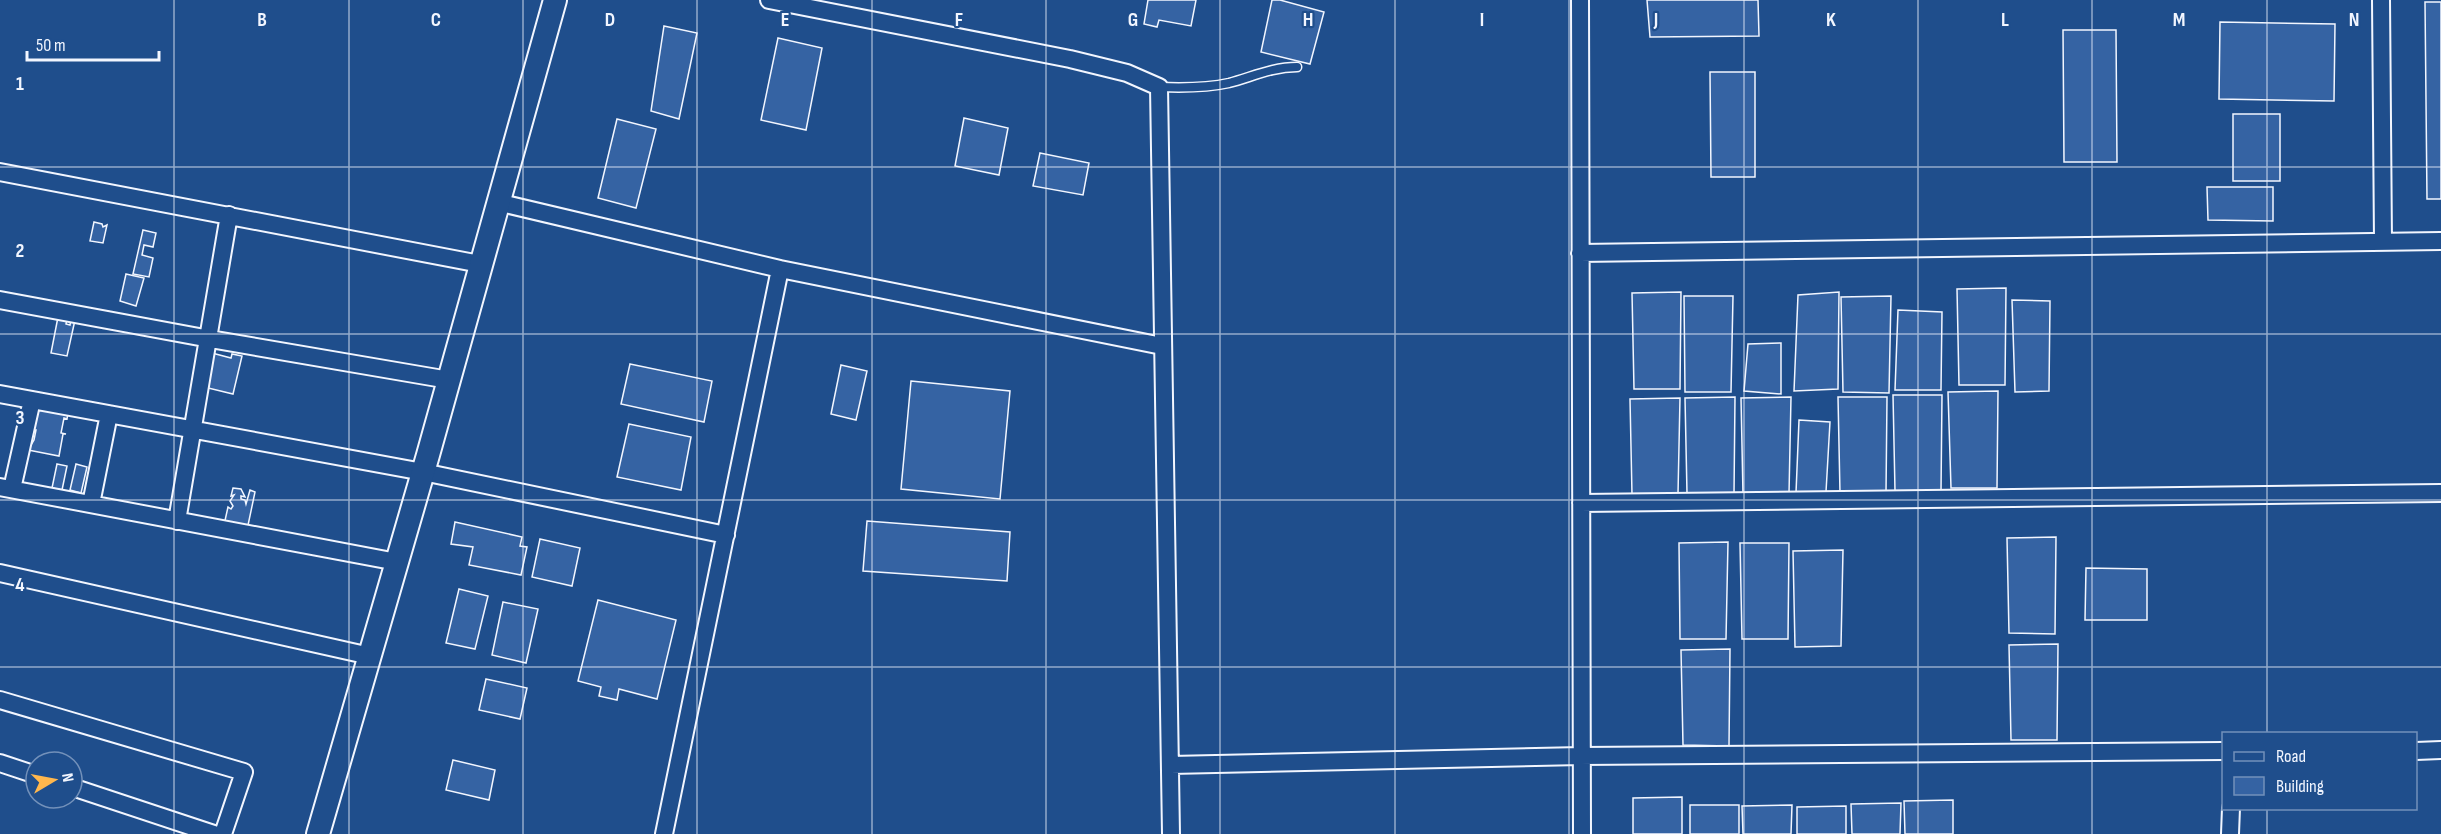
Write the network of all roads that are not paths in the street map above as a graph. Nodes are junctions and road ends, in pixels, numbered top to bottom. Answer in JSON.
{"nodes":[{"id":1,"x":555,"y":0,"type":"edge"},
{"id":2,"x":769,"y":0,"type":"edge"},
{"id":3,"x":1580,"y":0,"type":"edge"},
{"id":4,"x":2381,"y":0,"type":"edge"},
{"id":5,"x":1297,"y":67,"type":"dead end"},
{"id":6,"x":1159,"y":87,"type":"junction"},
{"id":7,"x":0,"y":172,"type":"edge"},
{"id":8,"x":498,"y":202,"type":"junction"},
{"id":9,"x":229,"y":215,"type":"junction"},
{"id":10,"x":2441,"y":241,"type":"edge"},
{"id":11,"x":2383,"y":242,"type":"junction"},
{"id":12,"x":1580,"y":253,"type":"junction"},
{"id":13,"x":480,"y":264,"type":"junction"},
{"id":14,"x":780,"y":269,"type":"junction"},
{"id":15,"x":0,"y":300,"type":"edge"},
{"id":16,"x":210,"y":339,"type":"junction"},
{"id":17,"x":1162,"y":346,"type":"junction"},
{"id":18,"x":449,"y":380,"type":"junction"},
{"id":19,"x":0,"y":394,"type":"edge"},
{"id":20,"x":32,"y":400,"type":"junction"},
{"id":21,"x":108,"y":414,"type":"junction"},
{"id":22,"x":193,"y":429,"type":"junction"},
{"id":23,"x":423,"y":472,"type":"junction"},
{"id":24,"x":6,"y":488,"type":"edge"},
{"id":25,"x":2441,"y":493,"type":"edge"},
{"id":26,"x":1581,"y":503,"type":"junction"},
{"id":27,"x":91,"y":504,"type":"junction"},
{"id":28,"x":177,"y":520,"type":"junction"},
{"id":29,"x":726,"y":535,"type":"junction"},
{"id":30,"x":397,"y":562,"type":"junction"},
{"id":31,"x":0,"y":573,"type":"edge"},
{"id":32,"x":370,"y":656,"type":"junction"},
{"id":33,"x":0,"y":700,"type":"edge"},
{"id":34,"x":2441,"y":750,"type":"edge"},
{"id":35,"x":2417,"y":751,"type":"edge"},
{"id":36,"x":2222,"y":752,"type":"edge"},
{"id":37,"x":1581,"y":756,"type":"junction"},
{"id":38,"x":0,"y":763,"type":"edge"},
{"id":39,"x":1171,"y":765,"type":"junction"},
{"id":40,"x":24,"y":771,"type":"edge"},
{"id":41,"x":84,"y":791,"type":"edge"},
{"id":42,"x":2230,"y":810,"type":"edge"},
{"id":43,"x":214,"y":834,"type":"edge"},
{"id":44,"x":223,"y":834,"type":"edge"},
{"id":45,"x":318,"y":834,"type":"edge"},
{"id":46,"x":664,"y":834,"type":"edge"},
{"id":47,"x":1171,"y":834,"type":"edge"},
{"id":48,"x":1582,"y":834,"type":"edge"},
{"id":49,"x":2230,"y":834,"type":"edge"}],
"edges":[{"from":1,"to":8,"type":"main road"},
{"from":2,"to":6,"type":"street"},
{"from":3,"to":12,"type":"street"},
{"from":4,"to":11,"type":"street"},
{"from":5,"to":6,"type":"lane"},
{"from":6,"to":17,"type":"street"},
{"from":7,"to":9,"type":"street"},
{"from":8,"to":13,"type":"main road"},
{"from":8,"to":14,"type":"street"},
{"from":9,"to":13,"type":"street"},
{"from":9,"to":16,"type":"street"},
{"from":10,"to":11,"type":"street"},
{"from":11,"to":12,"type":"street"},
{"from":12,"to":26,"type":"street"},
{"from":13,"to":18,"type":"main road"},
{"from":14,"to":17,"type":"street"},
{"from":14,"to":29,"type":"street"},
{"from":15,"to":16,"type":"street"},
{"from":16,"to":18,"type":"street"},
{"from":16,"to":22,"type":"street"},
{"from":17,"to":39,"type":"street"},
{"from":18,"to":23,"type":"main road"},
{"from":19,"to":20,"type":"street"},
{"from":20,"to":21,"type":"street"},
{"from":20,"to":24,"type":"street"},
{"from":21,"to":22,"type":"street"},
{"from":21,"to":27,"type":"street"},
{"from":22,"to":23,"type":"street"},
{"from":22,"to":28,"type":"street"},
{"from":23,"to":29,"type":"street"},
{"from":23,"to":30,"type":"main road"},
{"from":24,"to":27,"type":"street"},
{"from":25,"to":26,"type":"street"},
{"from":26,"to":37,"type":"street"},
{"from":27,"to":28,"type":"street"},
{"from":28,"to":30,"type":"street"},
{"from":29,"to":46,"type":"street"},
{"from":30,"to":32,"type":"main road"},
{"from":31,"to":32,"type":"street"},
{"from":32,"to":45,"type":"main road"},
{"from":33,"to":44,"type":"street"},
{"from":34,"to":35,"type":"street"},
{"from":36,"to":37,"type":"street"},
{"from":37,"to":39,"type":"street"},
{"from":37,"to":48,"type":"street"},
{"from":38,"to":40,"type":"street"},
{"from":39,"to":47,"type":"street"},
{"from":41,"to":43,"type":"street"},
{"from":42,"to":49,"type":"street"}]}
